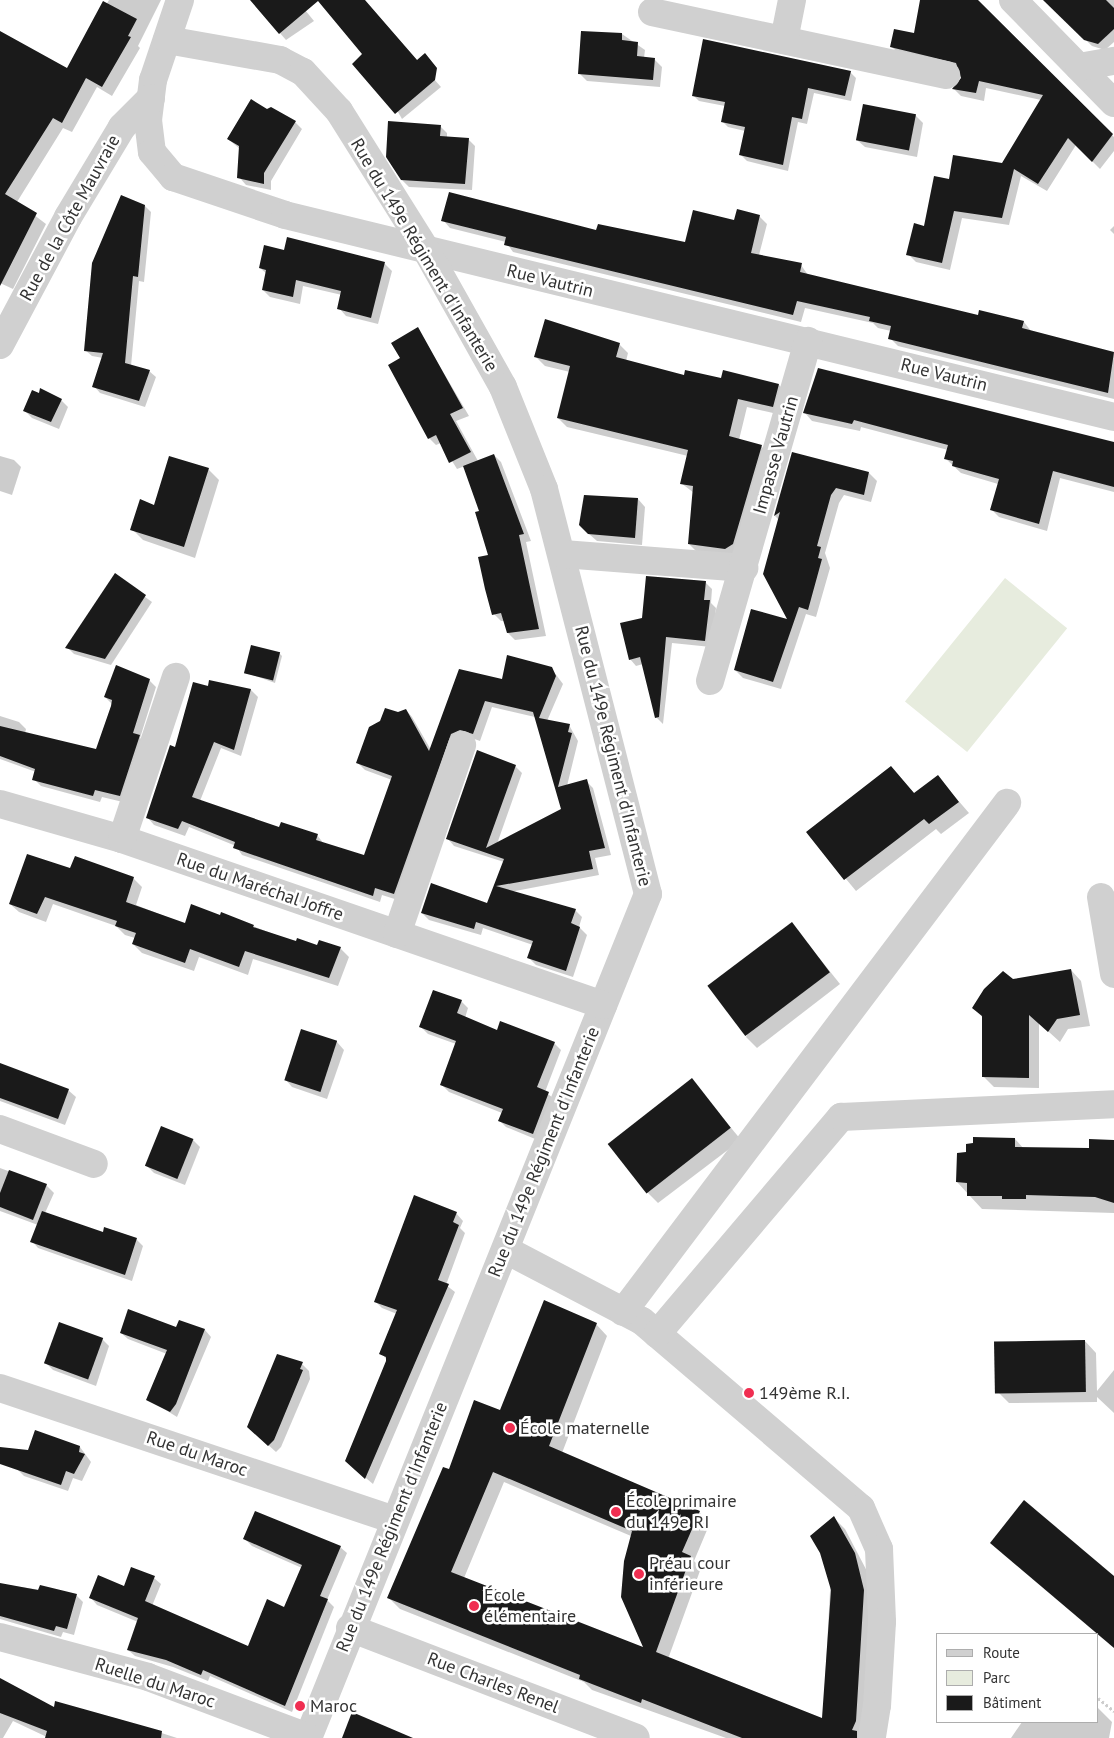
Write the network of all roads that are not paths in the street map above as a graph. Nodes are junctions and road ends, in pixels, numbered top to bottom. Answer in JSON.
{"nodes":[{"id":1,"x":180,"y":0,"type":"edge"},
{"id":2,"x":792,"y":0,"type":"edge"},
{"id":3,"x":1013,"y":0,"type":"edge"},
{"id":4,"x":652,"y":12,"type":"dead end"},
{"id":5,"x":166,"y":40,"type":"junction"},
{"id":6,"x":784,"y":40,"type":"junction"},
{"id":7,"x":1114,"y":61,"type":"edge"},
{"id":8,"x":1079,"y":67,"type":"junction"},
{"id":9,"x":946,"y":76,"type":"dead end"},
{"id":10,"x":151,"y":98,"type":"junction"},
{"id":11,"x":1114,"y":103,"type":"edge"},
{"id":12,"x":425,"y":248,"type":"junction"},
{"id":13,"x":808,"y":341,"type":"junction"},
{"id":14,"x":0,"y":345,"type":"edge"},
{"id":15,"x":1114,"y":418,"type":"edge"},
{"id":16,"x":563,"y":554,"type":"junction"},
{"id":17,"x":744,"y":568,"type":"junction"},
{"id":18,"x":176,"y":677,"type":"dead end"},
{"id":19,"x":710,"y":682,"type":"dead end"},
{"id":20,"x":462,"y":745,"type":"dead end"},
{"id":21,"x":1007,"y":803,"type":"dead end"},
{"id":22,"x":0,"y":804,"type":"edge"},
{"id":23,"x":122,"y":840,"type":"junction"},
{"id":24,"x":1100,"y":897,"type":"dead end"},
{"id":25,"x":397,"y":934,"type":"junction"},
{"id":26,"x":1114,"y":974,"type":"edge"},
{"id":27,"x":603,"y":1005,"type":"junction"},
{"id":28,"x":1114,"y":1104,"type":"edge"},
{"id":29,"x":0,"y":1129,"type":"edge"},
{"id":30,"x":94,"y":1164,"type":"dead end"},
{"id":31,"x":506,"y":1250,"type":"junction"},
{"id":32,"x":623,"y":1312,"type":"junction"},
{"id":33,"x":657,"y":1334,"type":"junction"},
{"id":34,"x":0,"y":1388,"type":"edge"},
{"id":35,"x":394,"y":1520,"type":"junction"},
{"id":36,"x":350,"y":1628,"type":"junction"},
{"id":37,"x":0,"y":1637,"type":"edge"},
{"id":38,"x":308,"y":1738,"type":"edge"},
{"id":39,"x":636,"y":1738,"type":"edge"},
{"id":40,"x":872,"y":1738,"type":"edge"}],
"edges":[{"from":1,"to":5,"type":"street","name":"Rue Vautrin"},
{"from":2,"to":6,"type":"street"},
{"from":3,"to":8,"type":"street"},
{"from":4,"to":6,"type":"street"},
{"from":5,"to":10,"type":"street","name":"Rue Vautrin"},
{"from":5,"to":12,"type":"street","name":"Rue du 149e Régiment d'Infanterie"},
{"from":6,"to":9,"type":"street"},
{"from":7,"to":8,"type":"street"},
{"from":8,"to":11,"type":"street"},
{"from":10,"to":12,"type":"street","name":"Rue Vautrin"},
{"from":10,"to":14,"type":"street","name":"Rue de la Côte Mauvraie"},
{"from":12,"to":13,"type":"street","name":"Rue Vautrin"},
{"from":12,"to":16,"type":"street","name":"Rue du 149e Régiment d'Infanterie"},
{"from":13,"to":15,"type":"street","name":"Rue Vautrin"},
{"from":13,"to":17,"type":"street","name":"Impasse Vautrin"},
{"from":16,"to":17,"type":"street"},
{"from":16,"to":27,"type":"street","name":"Rue du 149e Régiment d'Infanterie"},
{"from":17,"to":19,"type":"street","name":"Impasse Vautrin"},
{"from":18,"to":23,"type":"street"},
{"from":20,"to":25,"type":"street"},
{"from":21,"to":32,"type":"street"},
{"from":22,"to":23,"type":"street","name":"Rue du Maréchal Joffre"},
{"from":23,"to":25,"type":"street","name":"Rue du Maréchal Joffre"},
{"from":24,"to":26,"type":"street"},
{"from":25,"to":27,"type":"street","name":"Rue du Maréchal Joffre"},
{"from":27,"to":31,"type":"street","name":"Rue du 149e Régiment d'Infanterie"},
{"from":28,"to":33,"type":"street"},
{"from":29,"to":30,"type":"street"},
{"from":31,"to":32,"type":"street"},
{"from":31,"to":35,"type":"street","name":"Rue du 149e Régiment d'Infanterie"},
{"from":32,"to":33,"type":"street"},
{"from":33,"to":40,"type":"street"},
{"from":34,"to":35,"type":"street","name":"Rue du Maroc"},
{"from":35,"to":36,"type":"street","name":"Rue du 149e Régiment d'Infanterie"},
{"from":36,"to":38,"type":"street","name":"Rue du 149e Régiment d'Infanterie"},
{"from":36,"to":39,"type":"street","name":"Rue Charles Renel"},
{"from":37,"to":38,"type":"street","name":"Ruelle du Maroc"}]}
